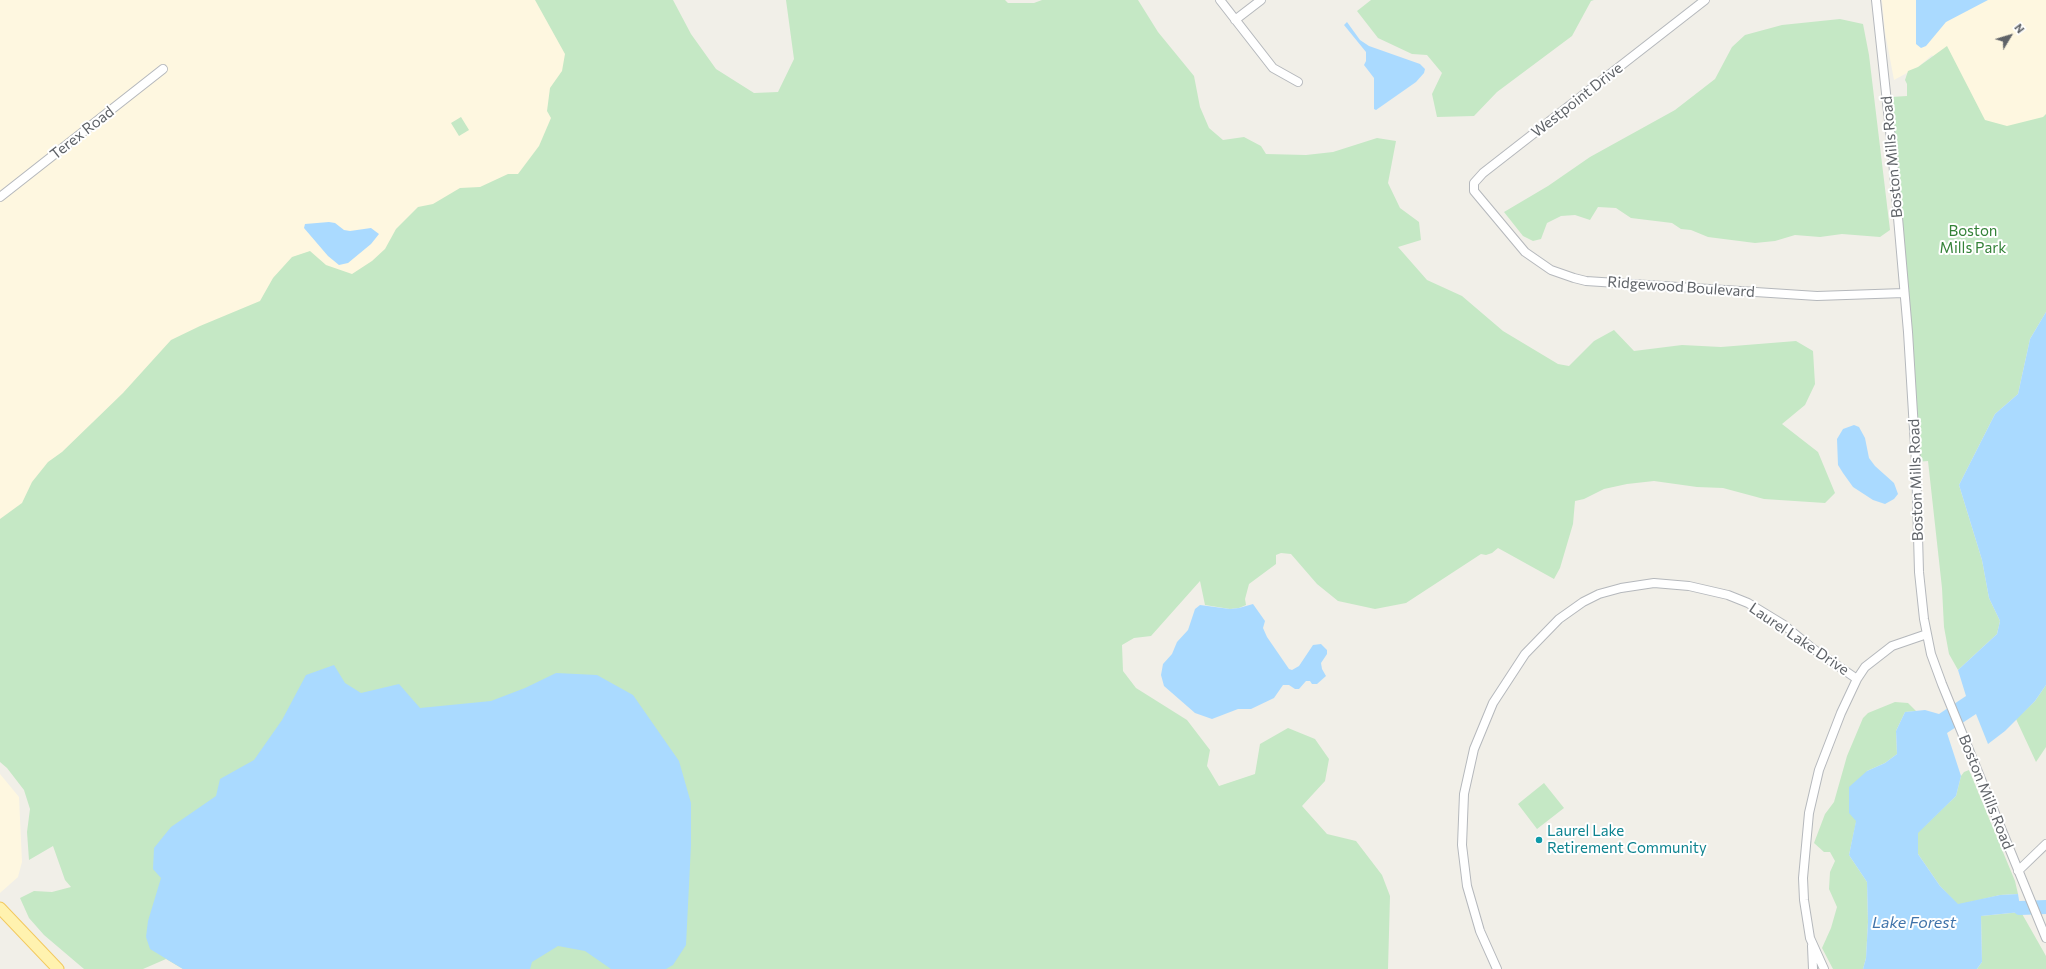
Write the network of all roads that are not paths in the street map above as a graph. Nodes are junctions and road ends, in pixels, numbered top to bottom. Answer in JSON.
{"nodes":[{"id":1,"x":1220,"y":0,"type":"edge"},
{"id":2,"x":1261,"y":0,"type":"edge"},
{"id":3,"x":1705,"y":0,"type":"edge"},
{"id":4,"x":1876,"y":0,"type":"edge"},
{"id":5,"x":1235,"y":20,"type":"junction"},
{"id":6,"x":163,"y":69,"type":"dead end"},
{"id":7,"x":1298,"y":82,"type":"dead end"},
{"id":8,"x":0,"y":197,"type":"edge"},
{"id":9,"x":1487,"y":207,"type":"joint"},
{"id":10,"x":1904,"y":293,"type":"junction"},
{"id":11,"x":1927,"y":634,"type":"junction"},
{"id":12,"x":1857,"y":679,"type":"junction"},
{"id":13,"x":2046,"y":844,"type":"edge"},
{"id":14,"x":2018,"y":871,"type":"junction"},
{"id":15,"x":0,"y":908,"type":"edge"},
{"id":16,"x":2046,"y":938,"type":"edge"},
{"id":17,"x":1812,"y":943,"type":"junction"},
{"id":18,"x":58,"y":969,"type":"edge"},
{"id":19,"x":1497,"y":969,"type":"edge"},
{"id":20,"x":1813,"y":969,"type":"edge"},
{"id":21,"x":1824,"y":969,"type":"edge"}],
"edges":[{"from":1,"to":5,"type":"street"},
{"from":2,"to":5,"type":"street"},
{"from":3,"to":9,"type":"street","name":"Westpoint Drive"},
{"from":4,"to":10,"type":"street","name":"Boston Mills Road"},
{"from":5,"to":7,"type":"street"},
{"from":6,"to":8,"type":"street","name":"Terex Road"},
{"from":9,"to":10,"type":"street","name":"Ridgewood Boulevard"},
{"from":10,"to":11,"type":"street","name":"Boston Mills Road"},
{"from":11,"to":12,"type":"street","name":"Laurel Lake Drive"},
{"from":11,"to":14,"type":"street","name":"Boston Mills Road"},
{"from":12,"to":17,"type":"street","name":"Laurel Lake Drive"},
{"from":12,"to":19,"type":"street","name":"Laurel Lake Drive"},
{"from":13,"to":14,"type":"street"},
{"from":14,"to":16,"type":"street","name":"Boston Mills Road"},
{"from":15,"to":18,"type":"main road"},
{"from":17,"to":20,"type":"street","name":"Laurel Lake Drive"},
{"from":17,"to":21,"type":"street","name":"Laurel Lake Drive"}]}
